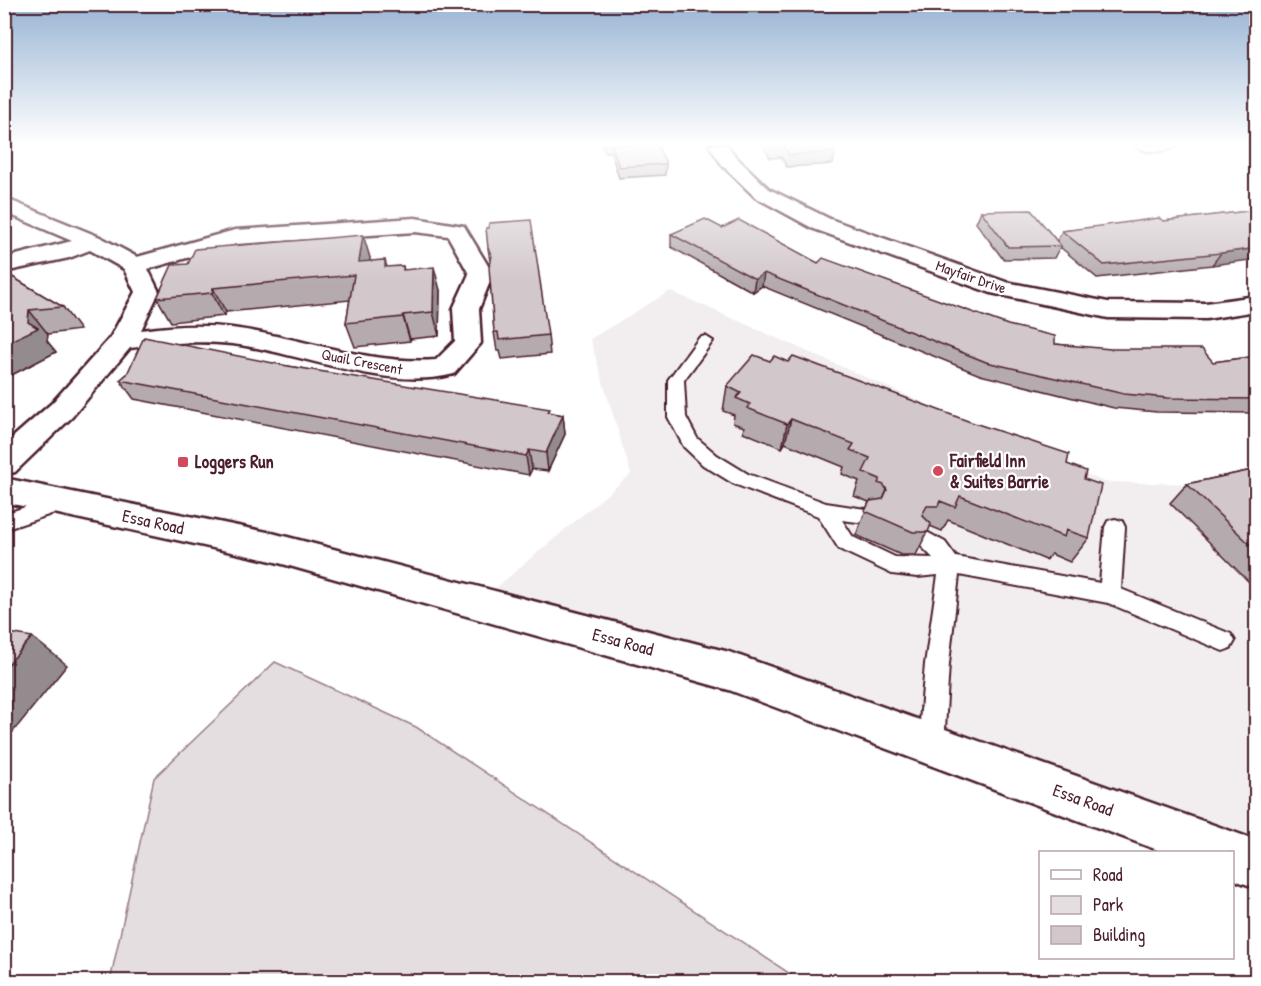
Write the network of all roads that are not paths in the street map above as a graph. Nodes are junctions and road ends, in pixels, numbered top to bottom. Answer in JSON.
{"nodes":[{"id":1,"x":761,"y":191,"type":"edge"},
{"id":2,"x":4,"y":204,"type":"edge"},
{"id":3,"x":92,"y":242,"type":"junction"},
{"id":4,"x":4,"y":265,"type":"edge"},
{"id":5,"x":134,"y":265,"type":"junction"},
{"id":6,"x":1257,"y":304,"type":"edge"},
{"id":7,"x":122,"y":341,"type":"junction"},
{"id":8,"x":705,"y":341,"type":"dead end"},
{"id":9,"x":4,"y":464,"type":"edge"},
{"id":10,"x":4,"y":490,"type":"edge"},
{"id":11,"x":62,"y":503,"type":"junction"},
{"id":12,"x":825,"y":511,"type":"junction"},
{"id":13,"x":865,"y":515,"type":"dead end"},
{"id":14,"x":4,"y":522,"type":"edge"},
{"id":15,"x":1115,"y":527,"type":"dead end"},
{"id":16,"x":922,"y":538,"type":"edge"},
{"id":17,"x":950,"y":565,"type":"junction"},
{"id":18,"x":1110,"y":594,"type":"junction"},
{"id":19,"x":1223,"y":641,"type":"dead end"},
{"id":20,"x":931,"y":745,"type":"junction"},
{"id":21,"x":1222,"y":851,"type":"edge"},
{"id":22,"x":1234,"y":855,"type":"edge"},
{"id":23,"x":1257,"y":864,"type":"edge"}],
"edges":[{"from":1,"to":6,"type":"street","name":"Mayfair Drive"},
{"from":2,"to":3,"type":"street"},
{"from":3,"to":4,"type":"street"},
{"from":3,"to":5,"type":"street"},
{"from":5,"to":7,"type":"street"},
{"from":5,"to":7,"type":"street","name":"Quail Crescent"},
{"from":7,"to":9,"type":"street"},
{"from":8,"to":12,"type":"lane"},
{"from":10,"to":11,"type":"street","name":"Essa Road"},
{"from":11,"to":14,"type":"lane"},
{"from":11,"to":20,"type":"street","name":"Essa Road"},
{"from":12,"to":13,"type":"lane"},
{"from":12,"to":17,"type":"lane"},
{"from":15,"to":18,"type":"lane"},
{"from":16,"to":17,"type":"lane"},
{"from":17,"to":18,"type":"lane"},
{"from":17,"to":20,"type":"lane"},
{"from":18,"to":19,"type":"lane"},
{"from":20,"to":21,"type":"street","name":"Essa Road"},
{"from":22,"to":23,"type":"street"}]}
